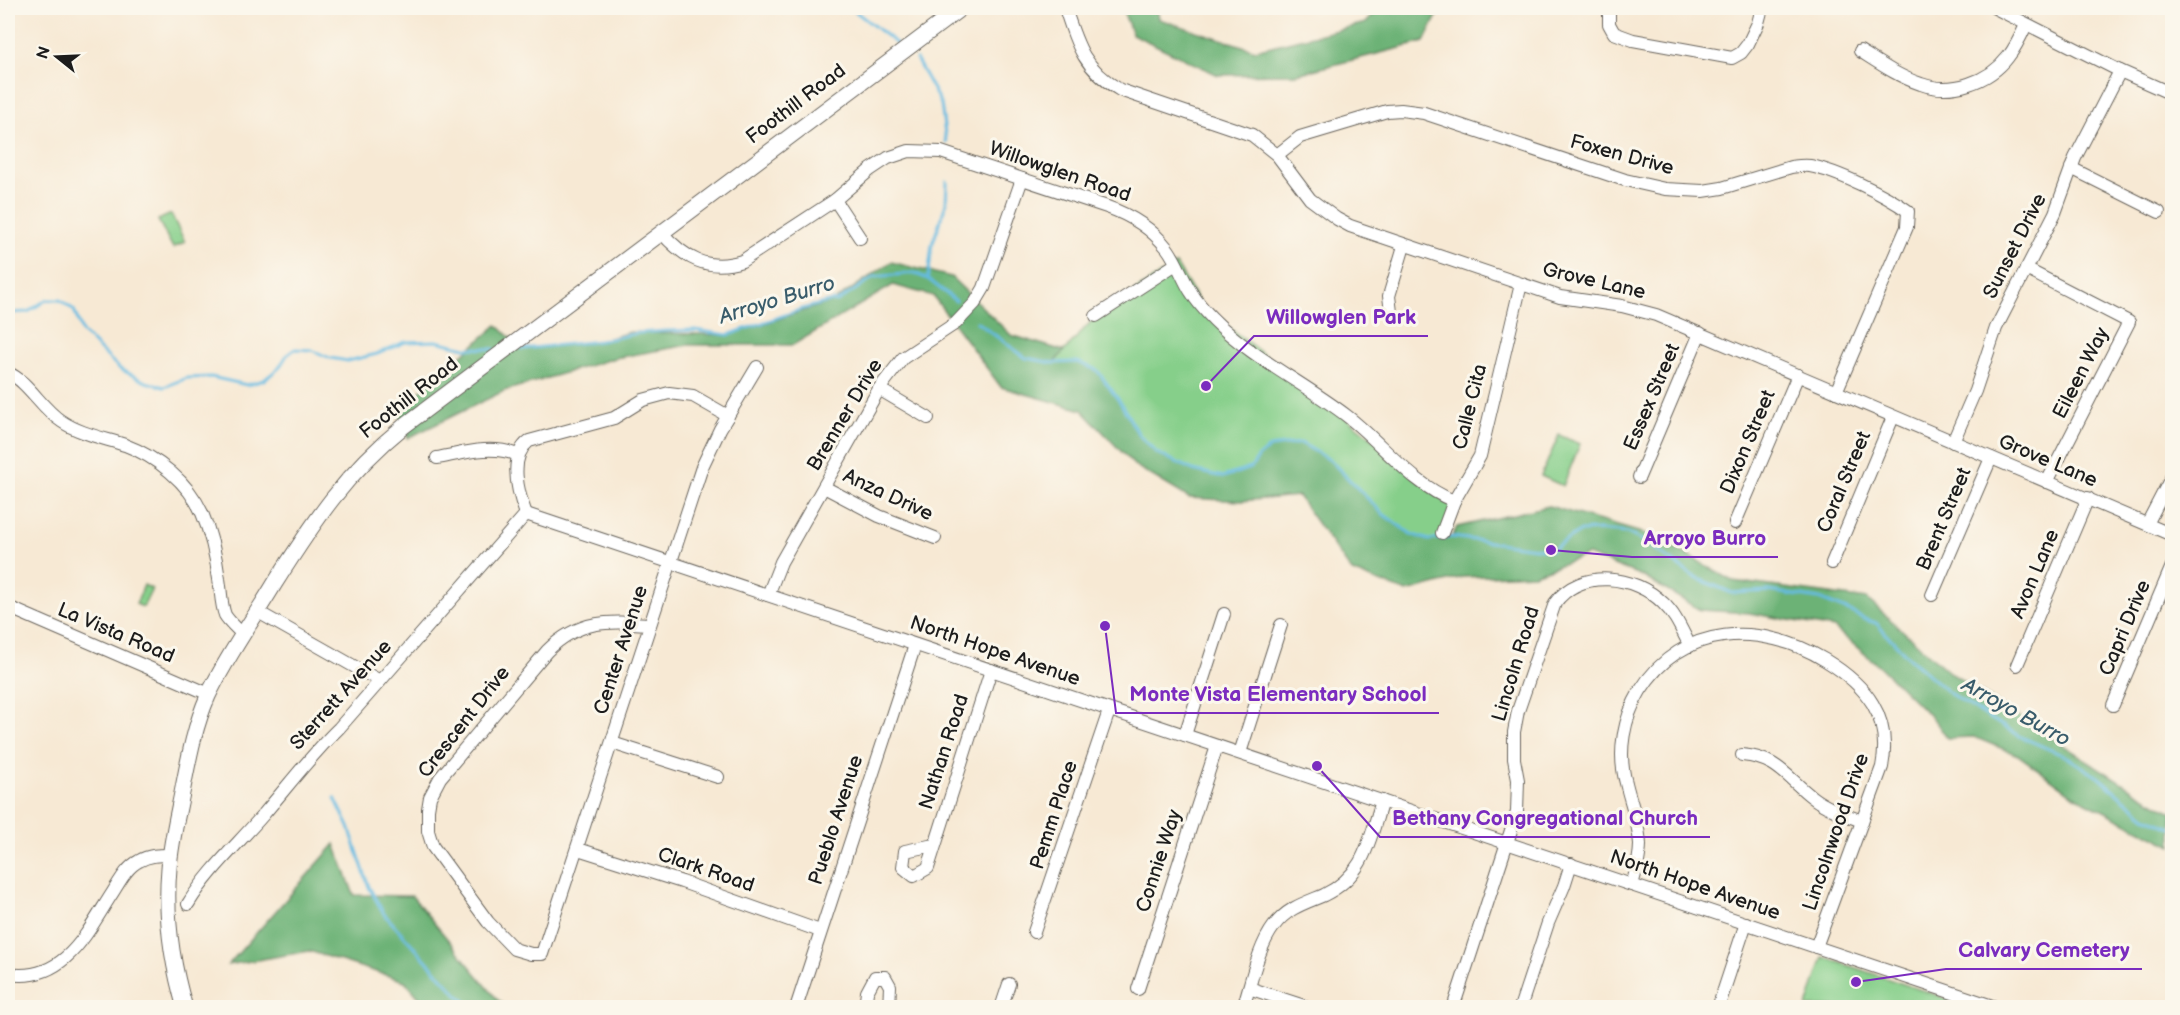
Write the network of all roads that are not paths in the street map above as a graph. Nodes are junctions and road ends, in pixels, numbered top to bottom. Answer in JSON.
{"nodes":[{"id":1,"x":961,"y":8,"type":"edge"},
{"id":2,"x":1065,"y":8,"type":"edge"},
{"id":3,"x":1609,"y":8,"type":"edge"},
{"id":4,"x":1762,"y":8,"type":"edge"},
{"id":5,"x":1995,"y":8,"type":"edge"},
{"id":6,"x":2026,"y":25,"type":"junction"},
{"id":7,"x":1860,"y":51,"type":"dead end"},
{"id":8,"x":2120,"y":70,"type":"junction"},
{"id":9,"x":2172,"y":94,"type":"edge"},
{"id":10,"x":1277,"y":155,"type":"junction"},
{"id":11,"x":2071,"y":168,"type":"junction"},
{"id":12,"x":1022,"y":179,"type":"junction"},
{"id":13,"x":835,"y":200,"type":"junction"},
{"id":14,"x":2159,"y":212,"type":"dead end"},
{"id":15,"x":661,"y":232,"type":"junction"},
{"id":16,"x":860,"y":238,"type":"dead end"},
{"id":17,"x":1404,"y":246,"type":"junction"},
{"id":18,"x":1176,"y":264,"type":"junction"},
{"id":19,"x":2026,"y":269,"type":"junction"},
{"id":20,"x":1521,"y":284,"type":"junction"},
{"id":21,"x":1391,"y":312,"type":"dead end"},
{"id":22,"x":1096,"y":316,"type":"dead end"},
{"id":23,"x":1700,"y":333,"type":"junction"},
{"id":24,"x":757,"y":367,"type":"dead end"},
{"id":25,"x":8,"y":373,"type":"edge"},
{"id":26,"x":1798,"y":375,"type":"junction"},
{"id":27,"x":879,"y":389,"type":"junction"},
{"id":28,"x":1836,"y":392,"type":"junction"},
{"id":29,"x":728,"y":416,"type":"junction"},
{"id":30,"x":1893,"y":417,"type":"junction"},
{"id":31,"x":928,"y":418,"type":"dead end"},
{"id":32,"x":1953,"y":442,"type":"junction"},
{"id":33,"x":518,"y":455,"type":"junction"},
{"id":34,"x":437,"y":458,"type":"dead end"},
{"id":35,"x":1991,"y":458,"type":"junction"},
{"id":36,"x":2172,"y":476,"type":"edge"},
{"id":37,"x":1639,"y":477,"type":"dead end"},
{"id":38,"x":2047,"y":482,"type":"junction"},
{"id":39,"x":824,"y":487,"type":"junction"},
{"id":40,"x":2088,"y":498,"type":"junction"},
{"id":41,"x":1454,"y":501,"type":"junction"},
{"id":42,"x":526,"y":514,"type":"junction"},
{"id":43,"x":1735,"y":523,"type":"dead end"},
{"id":44,"x":2147,"y":524,"type":"junction"},
{"id":45,"x":1442,"y":533,"type":"dead end"},
{"id":46,"x":2172,"y":535,"type":"edge"},
{"id":47,"x":935,"y":538,"type":"dead end"},
{"id":48,"x":670,"y":562,"type":"junction"},
{"id":49,"x":1832,"y":563,"type":"dead end"},
{"id":50,"x":2172,"y":566,"type":"edge"},
{"id":51,"x":768,"y":595,"type":"junction"},
{"id":52,"x":1932,"y":595,"type":"dead end"},
{"id":53,"x":8,"y":607,"type":"edge"},
{"id":54,"x":258,"y":612,"type":"junction"},
{"id":55,"x":1224,"y":614,"type":"dead end"},
{"id":56,"x":650,"y":624,"type":"junction"},
{"id":57,"x":1281,"y":626,"type":"dead end"},
{"id":58,"x":243,"y":635,"type":"junction"},
{"id":59,"x":915,"y":645,"type":"junction"},
{"id":60,"x":1690,"y":646,"type":"junction"},
{"id":61,"x":2017,"y":665,"type":"dead end"},
{"id":62,"x":991,"y":670,"type":"junction"},
{"id":63,"x":380,"y":681,"type":"junction"},
{"id":64,"x":209,"y":694,"type":"junction"},
{"id":65,"x":2113,"y":705,"type":"dead end"},
{"id":66,"x":1109,"y":711,"type":"junction"},
{"id":67,"x":1185,"y":735,"type":"junction"},
{"id":68,"x":612,"y":743,"type":"junction"},
{"id":69,"x":1217,"y":746,"type":"junction"},
{"id":70,"x":1240,"y":753,"type":"junction"},
{"id":71,"x":1742,"y":755,"type":"dead end"},
{"id":72,"x":718,"y":777,"type":"dead end"},
{"id":73,"x":1382,"y":801,"type":"junction"},
{"id":74,"x":1862,"y":821,"type":"junction"},
{"id":75,"x":1508,"y":843,"type":"junction"},
{"id":76,"x":934,"y":845,"type":"dead end"},
{"id":77,"x":578,"y":849,"type":"junction"},
{"id":78,"x":170,"y":855,"type":"junction"},
{"id":79,"x":1571,"y":864,"type":"junction"},
{"id":80,"x":1632,"y":885,"type":"junction"},
{"id":81,"x":188,"y":904,"type":"dead end"},
{"id":82,"x":1746,"y":923,"type":"junction"},
{"id":83,"x":820,"y":931,"type":"junction"},
{"id":84,"x":1034,"y":932,"type":"dead end"},
{"id":85,"x":1816,"y":947,"type":"junction"},
{"id":86,"x":542,"y":954,"type":"joint"},
{"id":87,"x":8,"y":974,"type":"edge"},
{"id":88,"x":1009,"y":984,"type":"dead end"},
{"id":89,"x":1249,"y":988,"type":"junction"},
{"id":90,"x":1138,"y":989,"type":"dead end"},
{"id":91,"x":185,"y":1008,"type":"edge"},
{"id":92,"x":796,"y":1008,"type":"edge"},
{"id":93,"x":865,"y":1008,"type":"edge"},
{"id":94,"x":890,"y":1008,"type":"edge"},
{"id":95,"x":1001,"y":1008,"type":"edge"},
{"id":96,"x":1243,"y":1008,"type":"edge"},
{"id":97,"x":1310,"y":1008,"type":"edge"},
{"id":98,"x":1453,"y":1008,"type":"edge"},
{"id":99,"x":1520,"y":1008,"type":"edge"},
{"id":100,"x":1718,"y":1008,"type":"edge"},
{"id":101,"x":1998,"y":1008,"type":"edge"}],
"edges":[{"from":1,"to":15,"type":"main road","name":"Foothill Road"},
{"from":2,"to":10,"type":"street","name":"Grove Lane"},
{"from":3,"to":4,"type":"street"},
{"from":5,"to":6,"type":"street"},
{"from":6,"to":7,"type":"street"},
{"from":6,"to":8,"type":"street"},
{"from":8,"to":9,"type":"street"},
{"from":8,"to":11,"type":"street","name":"Sunset Drive"},
{"from":10,"to":17,"type":"street","name":"Grove Lane"},
{"from":10,"to":28,"type":"street","name":"Foxen Drive"},
{"from":11,"to":14,"type":"street"},
{"from":11,"to":19,"type":"street","name":"Sunset Drive"},
{"from":12,"to":13,"type":"street","name":"Willowglen Road"},
{"from":12,"to":18,"type":"street","name":"Willowglen Road"},
{"from":12,"to":27,"type":"street","name":"Brenner Drive"},
{"from":13,"to":15,"type":"street","name":"Willowglen Road"},
{"from":13,"to":16,"type":"street"},
{"from":15,"to":54,"type":"main road","name":"Foothill Road"},
{"from":17,"to":20,"type":"street","name":"Grove Lane"},
{"from":17,"to":21,"type":"street"},
{"from":18,"to":22,"type":"street"},
{"from":18,"to":41,"type":"street","name":"Willowglen Road"},
{"from":19,"to":32,"type":"street","name":"Sunset Drive"},
{"from":19,"to":38,"type":"street","name":"Eileen Way"},
{"from":20,"to":23,"type":"street","name":"Grove Lane"},
{"from":20,"to":41,"type":"street","name":"Calle Cita"},
{"from":23,"to":26,"type":"street","name":"Grove Lane"},
{"from":23,"to":37,"type":"street","name":"Essex Street"},
{"from":24,"to":29,"type":"street","name":"Center Avenue"},
{"from":25,"to":58,"type":"street"},
{"from":26,"to":28,"type":"street","name":"Grove Lane"},
{"from":26,"to":43,"type":"street","name":"Dixon Street"},
{"from":27,"to":31,"type":"street"},
{"from":27,"to":39,"type":"street","name":"Brenner Drive"},
{"from":28,"to":30,"type":"street","name":"Grove Lane"},
{"from":29,"to":33,"type":"street"},
{"from":29,"to":48,"type":"street","name":"Center Avenue"},
{"from":30,"to":32,"type":"street","name":"Grove Lane"},
{"from":30,"to":49,"type":"street","name":"Coral Street"},
{"from":32,"to":35,"type":"street","name":"Grove Lane"},
{"from":33,"to":34,"type":"street"},
{"from":33,"to":42,"type":"street"},
{"from":35,"to":38,"type":"street","name":"Grove Lane"},
{"from":35,"to":52,"type":"street","name":"Brent Street"},
{"from":36,"to":44,"type":"street"},
{"from":38,"to":40,"type":"street","name":"Grove Lane"},
{"from":39,"to":47,"type":"street","name":"Anza Drive"},
{"from":39,"to":51,"type":"street","name":"Brenner Drive"},
{"from":40,"to":44,"type":"street","name":"Grove Lane"},
{"from":40,"to":61,"type":"street","name":"Avon Lane"},
{"from":41,"to":45,"type":"street","name":"Calle Cita"},
{"from":42,"to":48,"type":"street","name":"North Hope Avenue"},
{"from":42,"to":63,"type":"street","name":"Sterrett Avenue"},
{"from":44,"to":46,"type":"street","name":"Grove Lane"},
{"from":48,"to":51,"type":"street","name":"North Hope Avenue"},
{"from":48,"to":56,"type":"street","name":"Center Avenue"},
{"from":50,"to":65,"type":"street","name":"Capri Drive"},
{"from":51,"to":59,"type":"street","name":"North Hope Avenue"},
{"from":53,"to":64,"type":"street","name":"La Vista Road"},
{"from":54,"to":58,"type":"main road","name":"Foothill Road"},
{"from":54,"to":63,"type":"street"},
{"from":55,"to":67,"type":"street"},
{"from":56,"to":68,"type":"street","name":"Center Avenue"},
{"from":56,"to":86,"type":"street","name":"Crescent Drive"},
{"from":57,"to":70,"type":"street"},
{"from":58,"to":64,"type":"main road","name":"Foothill Road"},
{"from":59,"to":62,"type":"street","name":"North Hope Avenue"},
{"from":59,"to":83,"type":"street","name":"Pueblo Avenue"},
{"from":60,"to":74,"type":"street","name":"Lincolnwood Drive"},
{"from":60,"to":75,"type":"street","name":"Lincoln Road"},
{"from":60,"to":80,"type":"street","name":"Lincolnwood Drive"},
{"from":62,"to":66,"type":"street","name":"North Hope Avenue"},
{"from":62,"to":76,"type":"street","name":"Nathan Road"},
{"from":63,"to":81,"type":"street","name":"Sterrett Avenue"},
{"from":64,"to":78,"type":"main road","name":"Foothill Road"},
{"from":66,"to":67,"type":"street","name":"North Hope Avenue"},
{"from":66,"to":84,"type":"street","name":"Pemm Place"},
{"from":67,"to":69,"type":"street","name":"North Hope Avenue"},
{"from":68,"to":72,"type":"street"},
{"from":68,"to":77,"type":"street","name":"Center Avenue"},
{"from":69,"to":70,"type":"street","name":"North Hope Avenue"},
{"from":69,"to":90,"type":"street","name":"Connie Way"},
{"from":70,"to":73,"type":"street","name":"North Hope Avenue"},
{"from":71,"to":74,"type":"street"},
{"from":73,"to":75,"type":"street","name":"North Hope Avenue"},
{"from":73,"to":89,"type":"street"},
{"from":74,"to":85,"type":"street","name":"Lincolnwood Drive"},
{"from":75,"to":79,"type":"street","name":"North Hope Avenue"},
{"from":75,"to":98,"type":"street","name":"Lincoln Road"},
{"from":77,"to":83,"type":"street","name":"Clark Road"},
{"from":77,"to":86,"type":"street","name":"Center Avenue"},
{"from":78,"to":87,"type":"street"},
{"from":78,"to":91,"type":"main road","name":"Foothill Road"},
{"from":79,"to":80,"type":"street","name":"North Hope Avenue"},
{"from":79,"to":99,"type":"street"},
{"from":80,"to":82,"type":"street","name":"North Hope Avenue"},
{"from":82,"to":85,"type":"street","name":"North Hope Avenue"},
{"from":82,"to":100,"type":"street"},
{"from":83,"to":92,"type":"street","name":"Pueblo Avenue"},
{"from":85,"to":101,"type":"street","name":"North Hope Avenue"},
{"from":88,"to":95,"type":"street"},
{"from":89,"to":96,"type":"street"},
{"from":89,"to":97,"type":"street"},
{"from":93,"to":94,"type":"street"}]}
